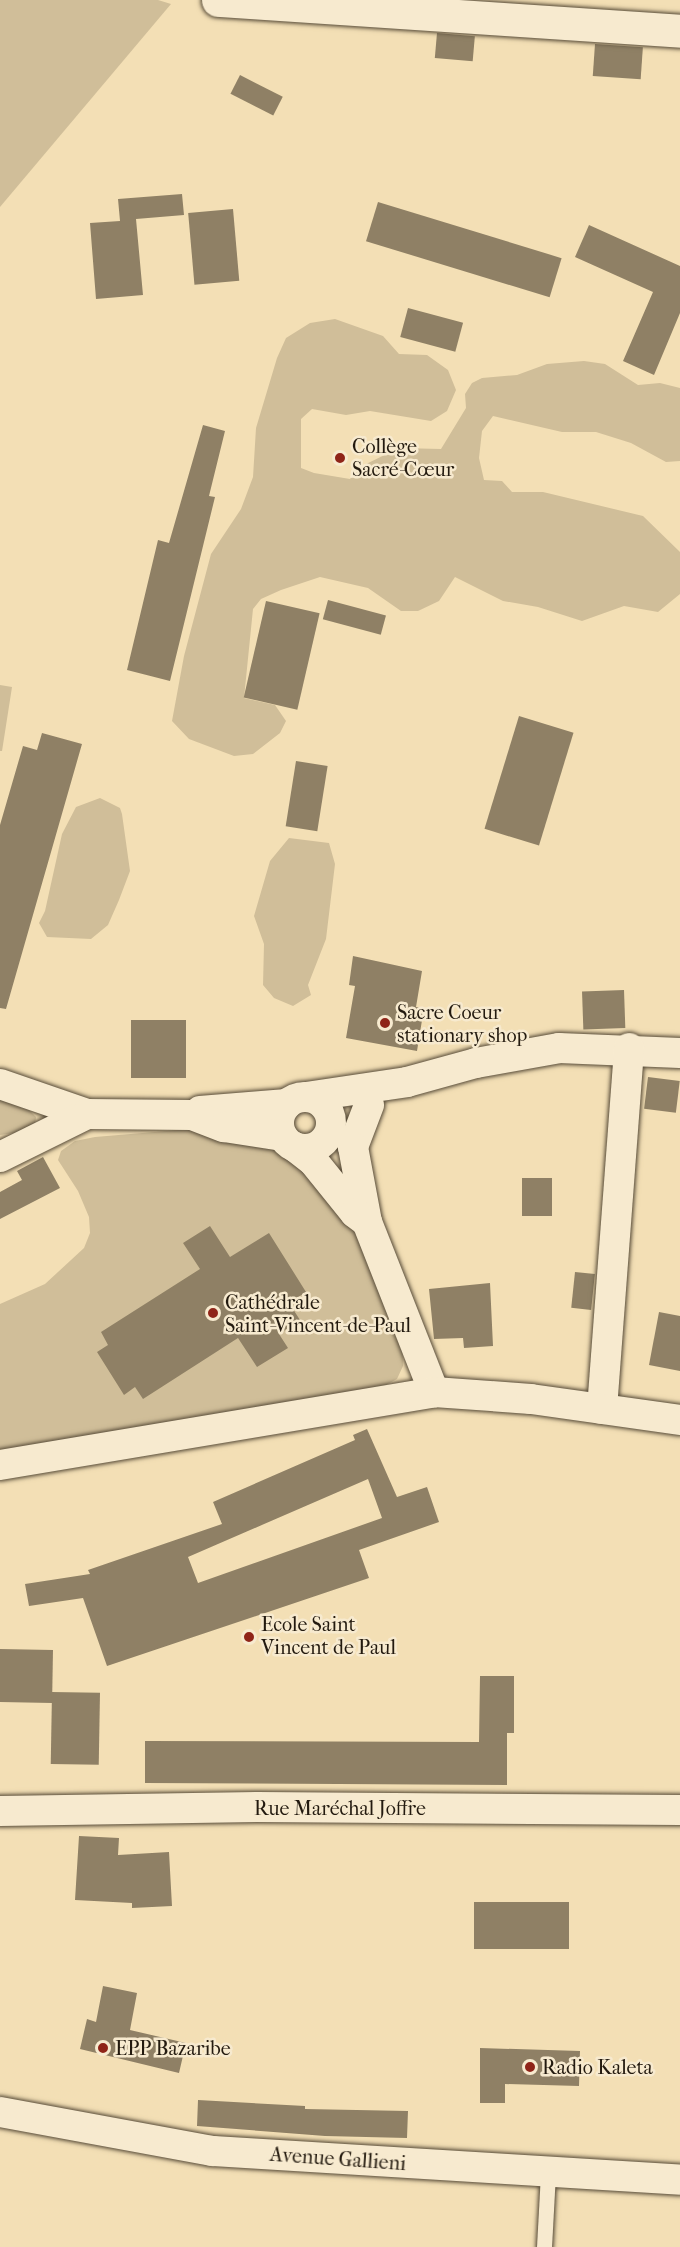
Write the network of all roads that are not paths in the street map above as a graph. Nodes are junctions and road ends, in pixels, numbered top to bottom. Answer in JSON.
{"nodes":[{"id":1,"x":218,"y":0,"type":"edge"},
{"id":2,"x":680,"y":31,"type":"edge"},
{"id":3,"x":629,"y":1048,"type":"junction"},
{"id":4,"x":680,"y":1053,"type":"edge"},
{"id":5,"x":407,"y":1082,"type":"junction"},
{"id":6,"x":0,"y":1084,"type":"edge"},
{"id":7,"x":296,"y":1100,"type":"junction"},
{"id":8,"x":369,"y":1105,"type":"junction"},
{"id":9,"x":87,"y":1114,"type":"junction"},
{"id":10,"x":192,"y":1115,"type":"junction"},
{"id":11,"x":330,"y":1130,"type":"junction"},
{"id":12,"x":288,"y":1142,"type":"junction"},
{"id":13,"x":6,"y":1151,"type":"edge"},
{"id":14,"x":356,"y":1169,"type":"junction"},
{"id":15,"x":367,"y":1222,"type":"junction"},
{"id":16,"x":434,"y":1392,"type":"junction"},
{"id":17,"x":602,"y":1409,"type":"junction"},
{"id":18,"x":680,"y":1420,"type":"edge"},
{"id":19,"x":0,"y":1465,"type":"edge"},
{"id":20,"x":680,"y":1810,"type":"edge"},
{"id":21,"x":0,"y":1811,"type":"edge"},
{"id":22,"x":0,"y":2112,"type":"edge"},
{"id":23,"x":548,"y":2172,"type":"junction"},
{"id":24,"x":680,"y":2180,"type":"edge"},
{"id":25,"x":544,"y":2247,"type":"edge"}],
"edges":[{"from":1,"to":2,"type":"main road"},
{"from":3,"to":4,"type":"street"},
{"from":3,"to":5,"type":"street"},
{"from":3,"to":17,"type":"street"},
{"from":5,"to":7,"type":"street"},
{"from":5,"to":8,"type":"street"},
{"from":6,"to":9,"type":"street"},
{"from":7,"to":10,"type":"street"},
{"from":7,"to":11,"type":"street"},
{"from":7,"to":12,"type":"street"},
{"from":8,"to":11,"type":"street"},
{"from":8,"to":14,"type":"street"},
{"from":9,"to":10,"type":"street"},
{"from":9,"to":13,"type":"street"},
{"from":10,"to":12,"type":"street"},
{"from":11,"to":12,"type":"street"},
{"from":11,"to":14,"type":"street"},
{"from":12,"to":15,"type":"street"},
{"from":14,"to":15,"type":"street"},
{"from":15,"to":16,"type":"street"},
{"from":16,"to":17,"type":"street"},
{"from":16,"to":19,"type":"street"},
{"from":17,"to":18,"type":"street"},
{"from":20,"to":21,"type":"street","name":"Rue Maréchal Joffre"},
{"from":22,"to":23,"type":"street","name":"Avenue Gallieni"},
{"from":23,"to":24,"type":"street","name":"Avenue Gallieni"},
{"from":23,"to":25,"type":"lane"}]}
